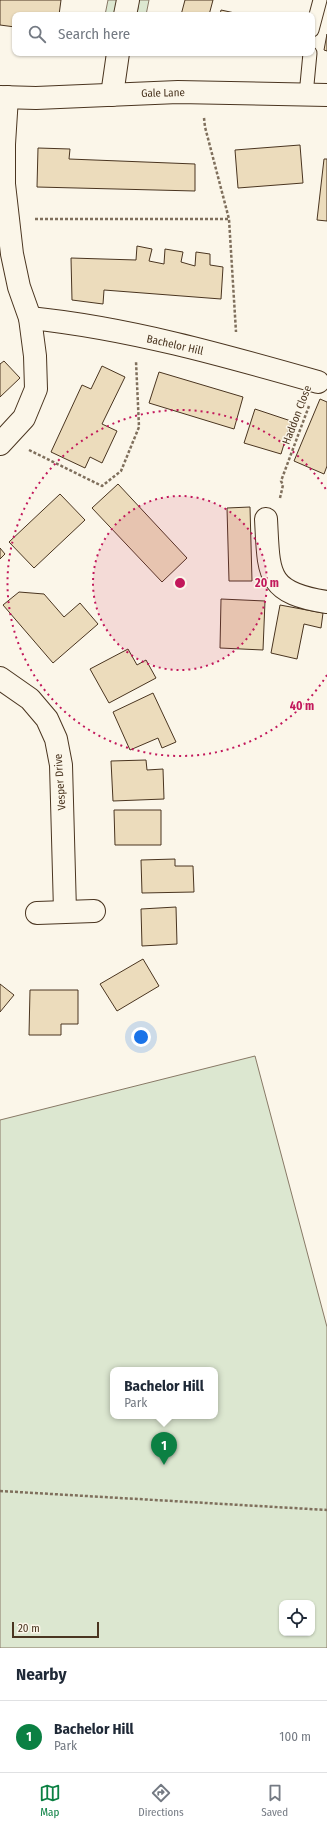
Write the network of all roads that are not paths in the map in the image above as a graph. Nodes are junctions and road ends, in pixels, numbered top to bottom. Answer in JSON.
{"nodes":[{"id":1,"x":128,"y":0,"type":"edge"},
{"id":2,"x":320,"y":0,"type":"edge"},
{"id":3,"x":126,"y":12,"type":"edge"},
{"id":4,"x":315,"y":19,"type":"edge"},
{"id":5,"x":118,"y":56,"type":"edge"},
{"id":6,"x":310,"y":56,"type":"edge"},
{"id":7,"x":112,"y":95,"type":"junction"},
{"id":8,"x":306,"y":95,"type":"junction"},
{"id":9,"x":327,"y":95,"type":"edge"},
{"id":10,"x":3,"y":97,"type":"edge"},
{"id":11,"x":30,"y":318,"type":"junction"},
{"id":12,"x":318,"y":382,"type":"road end"},
{"id":13,"x":3,"y":441,"type":"edge"},
{"id":14,"x":266,"y":519,"type":"road end"},
{"id":15,"x":327,"y":602,"type":"edge"},
{"id":16,"x":0,"y":678,"type":"edge"},
{"id":17,"x":65,"y":911,"type":"junction"},
{"id":18,"x":94,"y":911,"type":"dead end"},
{"id":19,"x":37,"y":913,"type":"dead end"}],
"edges":[{"from":1,"to":3,"type":"street"},
{"from":2,"to":4,"type":"lane"},
{"from":5,"to":7,"type":"street"},
{"from":6,"to":8,"type":"lane"},
{"from":7,"to":8,"type":"street","name":"Gale Lane"},
{"from":7,"to":10,"type":"street","name":"Gale Lane"},
{"from":8,"to":9,"type":"street","name":"Gale Lane"},
{"from":10,"to":11,"type":"street"},
{"from":11,"to":12,"type":"street","name":"Bachelor Hill"},
{"from":11,"to":13,"type":"street"},
{"from":14,"to":15,"type":"street"},
{"from":16,"to":17,"type":"street","name":"Vesper Drive"},
{"from":17,"to":18,"type":"street"},
{"from":17,"to":19,"type":"street"}]}
